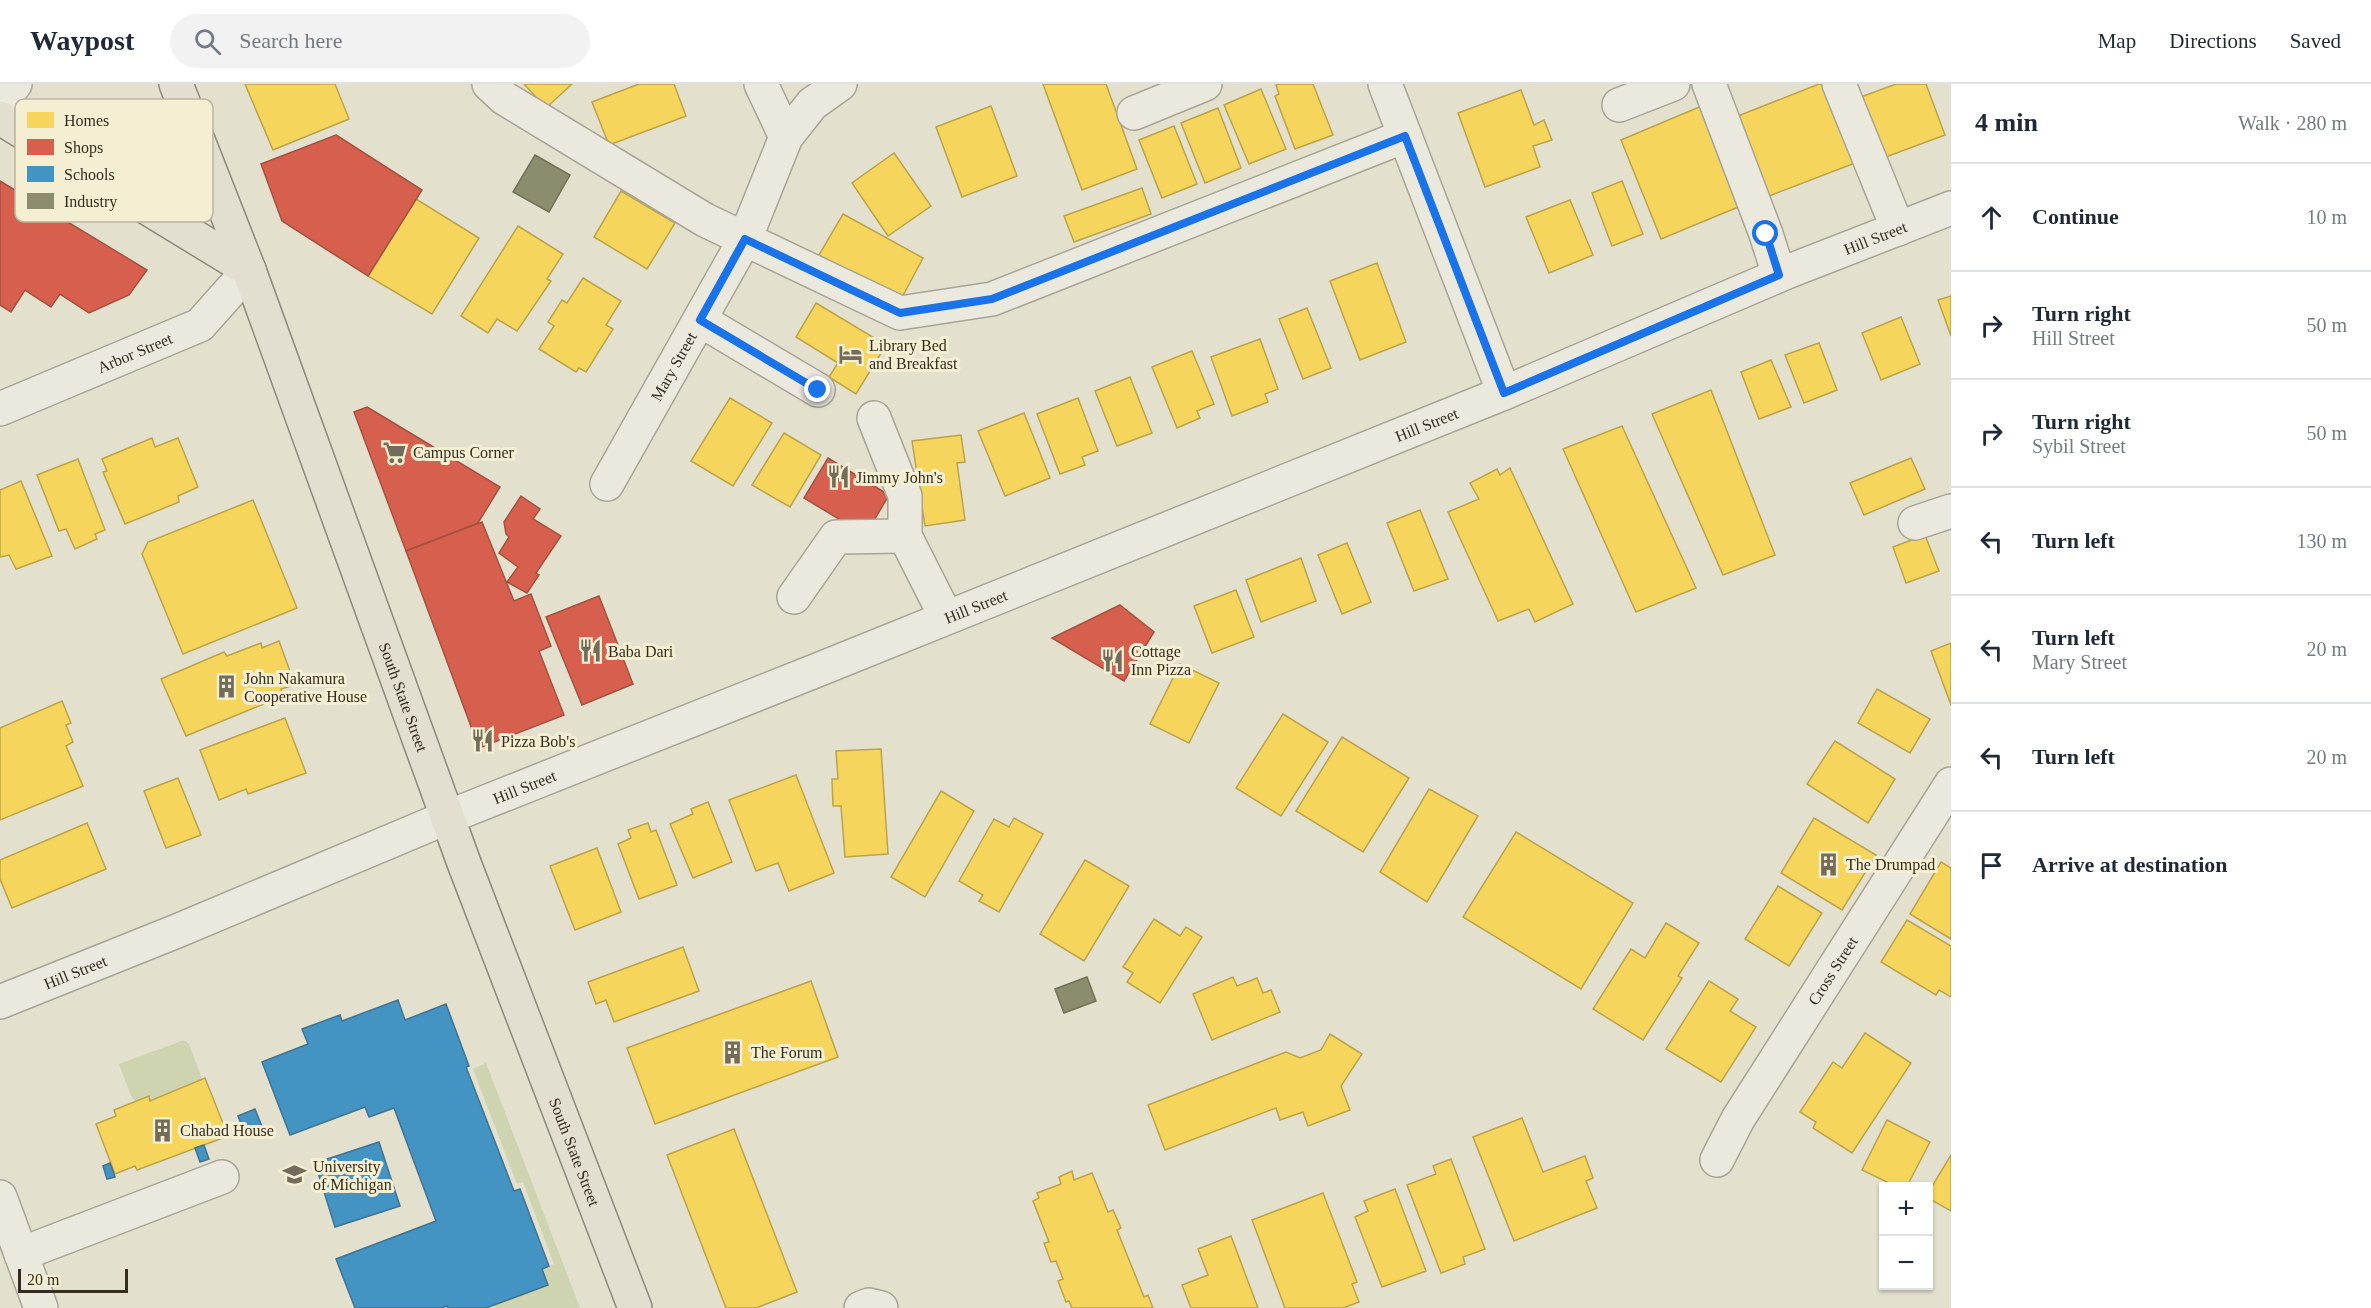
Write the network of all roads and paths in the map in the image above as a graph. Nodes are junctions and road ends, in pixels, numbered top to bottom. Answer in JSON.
{"nodes":[{"id":1,"x":15,"y":84,"type":"edge"},
{"id":2,"x":176,"y":84,"type":"edge"},
{"id":3,"x":489,"y":84,"type":"edge"},
{"id":4,"x":761,"y":84,"type":"edge"},
{"id":5,"x":840,"y":84,"type":"edge"},
{"id":6,"x":1205,"y":84,"type":"edge"},
{"id":7,"x":1385,"y":84,"type":"edge"},
{"id":8,"x":1673,"y":84,"type":"edge"},
{"id":9,"x":1709,"y":84,"type":"edge"},
{"id":10,"x":1839,"y":84,"type":"edge"},
{"id":11,"x":182,"y":99,"type":"edge"},
{"id":12,"x":0,"y":104,"type":"edge"},
{"id":13,"x":1619,"y":105,"type":"dead end"},
{"id":14,"x":1134,"y":113,"type":"dead end"},
{"id":15,"x":0,"y":118,"type":"edge"},
{"id":16,"x":15,"y":127,"type":"edge"},
{"id":17,"x":1405,"y":136,"type":"junction"},
{"id":18,"x":786,"y":137,"type":"junction"},
{"id":19,"x":213,"y":178,"type":"edge"},
{"id":20,"x":1951,"y":208,"type":"edge"},
{"id":21,"x":170,"y":222,"type":"edge"},
{"id":22,"x":1898,"y":229,"type":"junction"},
{"id":23,"x":745,"y":239,"type":"junction"},
{"id":24,"x":249,"y":270,"type":"junction"},
{"id":25,"x":1779,"y":275,"type":"junction"},
{"id":26,"x":700,"y":320,"type":"junction"},
{"id":27,"x":818,"y":390,"type":"dead end"},
{"id":28,"x":1504,"y":393,"type":"junction"},
{"id":29,"x":0,"y":409,"type":"edge"},
{"id":30,"x":874,"y":418,"type":"dead end"},
{"id":31,"x":607,"y":483,"type":"dead end"},
{"id":32,"x":1951,"y":511,"type":"edge"},
{"id":33,"x":1915,"y":523,"type":"dead end"},
{"id":34,"x":905,"y":536,"type":"junction"},
{"id":35,"x":794,"y":597,"type":"dead end"},
{"id":36,"x":946,"y":617,"type":"junction"},
{"id":37,"x":1951,"y":784,"type":"edge"},
{"id":38,"x":448,"y":817,"type":"junction"},
{"id":39,"x":0,"y":1002,"type":"edge"},
{"id":40,"x":1717,"y":1160,"type":"dead end"},
{"id":41,"x":222,"y":1177,"type":"dead end"},
{"id":42,"x":0,"y":1197,"type":"edge"},
{"id":43,"x":21,"y":1254,"type":"junction"},
{"id":44,"x":41,"y":1308,"type":"edge"},
{"id":45,"x":635,"y":1308,"type":"edge"},
{"id":46,"x":861,"y":1308,"type":"edge"},
{"id":47,"x":881,"y":1308,"type":"edge"}],
"edges":[{"from":1,"to":12,"type":"street"},
{"from":2,"to":11,"type":"main road","name":"South State Street"},
{"from":3,"to":23,"type":"street"},
{"from":4,"to":18,"type":"street"},
{"from":5,"to":18,"type":"street","name":"Mary Street"},
{"from":6,"to":14,"type":"street"},
{"from":7,"to":17,"type":"street"},
{"from":8,"to":13,"type":"street"},
{"from":9,"to":25,"type":"street"},
{"from":10,"to":22,"type":"street"},
{"from":15,"to":16,"type":"main road"},
{"from":17,"to":23,"type":"street"},
{"from":17,"to":28,"type":"street"},
{"from":18,"to":23,"type":"street","name":"Mary Street"},
{"from":19,"to":24,"type":"main road","name":"South State Street"},
{"from":20,"to":22,"type":"street","name":"Hill Street"},
{"from":21,"to":24,"type":"main road"},
{"from":22,"to":25,"type":"street","name":"Hill Street"},
{"from":23,"to":26,"type":"street","name":"Mary Street"},
{"from":24,"to":29,"type":"street","name":"Arbor Street"},
{"from":24,"to":38,"type":"main road","name":"South State Street"},
{"from":25,"to":28,"type":"street","name":"Hill Street"},
{"from":26,"to":27,"type":"street"},
{"from":26,"to":31,"type":"street","name":"Mary Street"},
{"from":28,"to":36,"type":"street","name":"Hill Street"},
{"from":30,"to":34,"type":"street"},
{"from":32,"to":33,"type":"street"},
{"from":34,"to":35,"type":"street"},
{"from":34,"to":36,"type":"street"},
{"from":36,"to":38,"type":"street","name":"Hill Street"},
{"from":37,"to":40,"type":"street","name":"Cross Street"},
{"from":38,"to":39,"type":"street","name":"Hill Street"},
{"from":38,"to":45,"type":"main road","name":"South State Street"},
{"from":41,"to":43,"type":"street"},
{"from":42,"to":43,"type":"street"},
{"from":43,"to":44,"type":"street"},
{"from":46,"to":47,"type":"street"}]}
